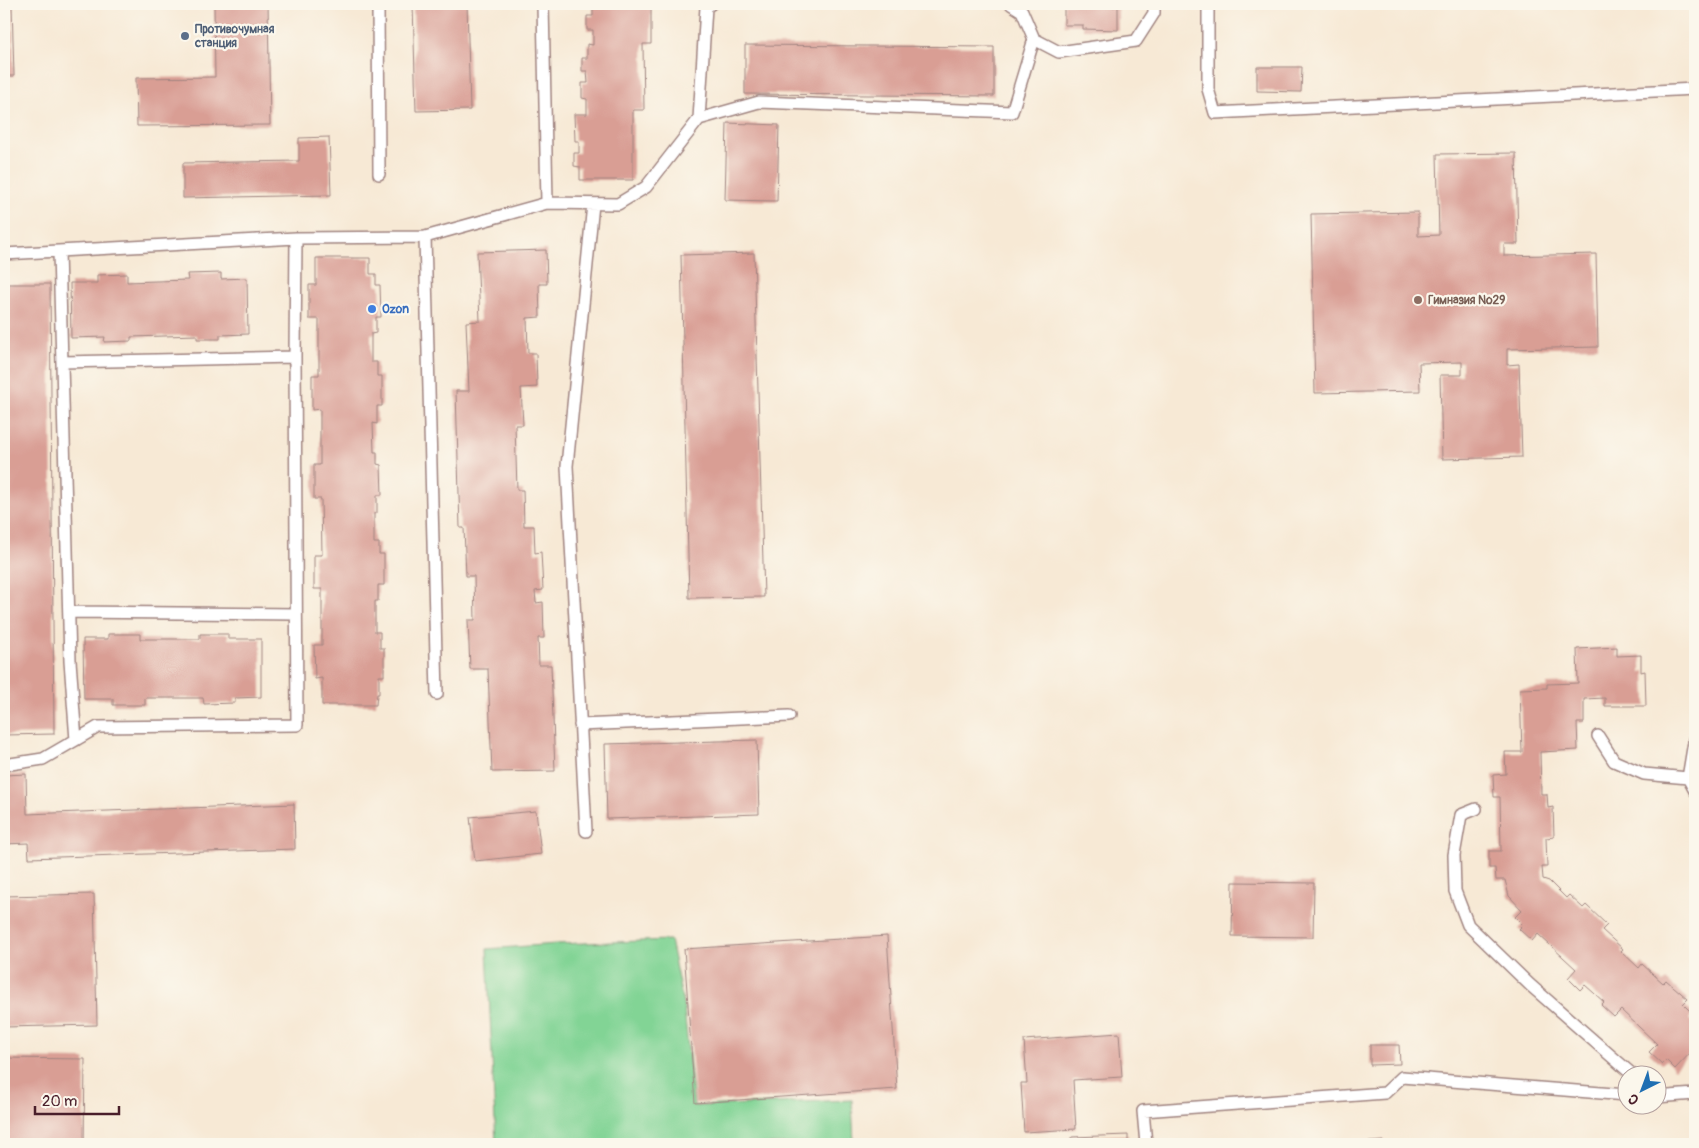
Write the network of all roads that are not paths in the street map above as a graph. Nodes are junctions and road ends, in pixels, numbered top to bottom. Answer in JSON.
{"nodes":[{"id":1,"x":378,"y":4,"type":"edge"},
{"id":2,"x":543,"y":4,"type":"edge"},
{"id":3,"x":711,"y":4,"type":"edge"},
{"id":4,"x":1012,"y":4,"type":"edge"},
{"id":5,"x":1154,"y":4,"type":"edge"},
{"id":6,"x":1208,"y":4,"type":"edge"},
{"id":7,"x":1034,"y":39,"type":"junction"},
{"id":8,"x":1695,"y":90,"type":"edge"},
{"id":9,"x":699,"y":118,"type":"junction"},
{"id":10,"x":380,"y":174,"type":"dead end"},
{"id":11,"x":547,"y":203,"type":"junction"},
{"id":12,"x":593,"y":204,"type":"junction"},
{"id":13,"x":425,"y":237,"type":"junction"},
{"id":14,"x":296,"y":238,"type":"junction"},
{"id":15,"x":59,"y":252,"type":"junction"},
{"id":16,"x":4,"y":254,"type":"edge"},
{"id":17,"x":295,"y":358,"type":"junction"},
{"id":18,"x":62,"y":362,"type":"junction"},
{"id":19,"x":69,"y":612,"type":"junction"},
{"id":20,"x":296,"y":614,"type":"junction"},
{"id":21,"x":437,"y":694,"type":"dead end"},
{"id":22,"x":789,"y":716,"type":"dead end"},
{"id":23,"x":580,"y":724,"type":"junction"},
{"id":24,"x":1598,"y":736,"type":"dead end"},
{"id":25,"x":1695,"y":736,"type":"edge"},
{"id":26,"x":76,"y":740,"type":"junction"},
{"id":27,"x":4,"y":765,"type":"edge"},
{"id":28,"x":1688,"y":778,"type":"junction"},
{"id":29,"x":1695,"y":791,"type":"edge"},
{"id":30,"x":1476,"y":809,"type":"dead end"},
{"id":31,"x":586,"y":831,"type":"dead end"},
{"id":32,"x":1623,"y":1066,"type":"edge"},
{"id":33,"x":1616,"y":1094,"type":"edge"},
{"id":34,"x":1695,"y":1094,"type":"edge"},
{"id":35,"x":1666,"y":1096,"type":"edge"},
{"id":36,"x":1146,"y":1144,"type":"edge"}],
"edges":[{"from":1,"to":10,"type":"lane"},
{"from":2,"to":11,"type":"lane"},
{"from":3,"to":9,"type":"lane"},
{"from":4,"to":7,"type":"lane"},
{"from":5,"to":7,"type":"lane"},
{"from":6,"to":8,"type":"lane"},
{"from":7,"to":9,"type":"lane"},
{"from":9,"to":12,"type":"lane"},
{"from":11,"to":12,"type":"lane"},
{"from":11,"to":13,"type":"lane"},
{"from":12,"to":23,"type":"lane"},
{"from":13,"to":14,"type":"lane"},
{"from":13,"to":21,"type":"lane"},
{"from":14,"to":15,"type":"lane"},
{"from":14,"to":17,"type":"lane"},
{"from":15,"to":16,"type":"lane"},
{"from":15,"to":18,"type":"lane"},
{"from":17,"to":18,"type":"lane"},
{"from":17,"to":20,"type":"lane"},
{"from":18,"to":19,"type":"lane"},
{"from":19,"to":20,"type":"lane"},
{"from":19,"to":26,"type":"lane"},
{"from":20,"to":26,"type":"lane"},
{"from":22,"to":23,"type":"lane"},
{"from":23,"to":31,"type":"lane"},
{"from":24,"to":28,"type":"lane"},
{"from":25,"to":28,"type":"lane"},
{"from":26,"to":27,"type":"lane"},
{"from":28,"to":29,"type":"lane"},
{"from":30,"to":32,"type":"lane"},
{"from":33,"to":36,"type":"lane"},
{"from":34,"to":35,"type":"lane"}]}
